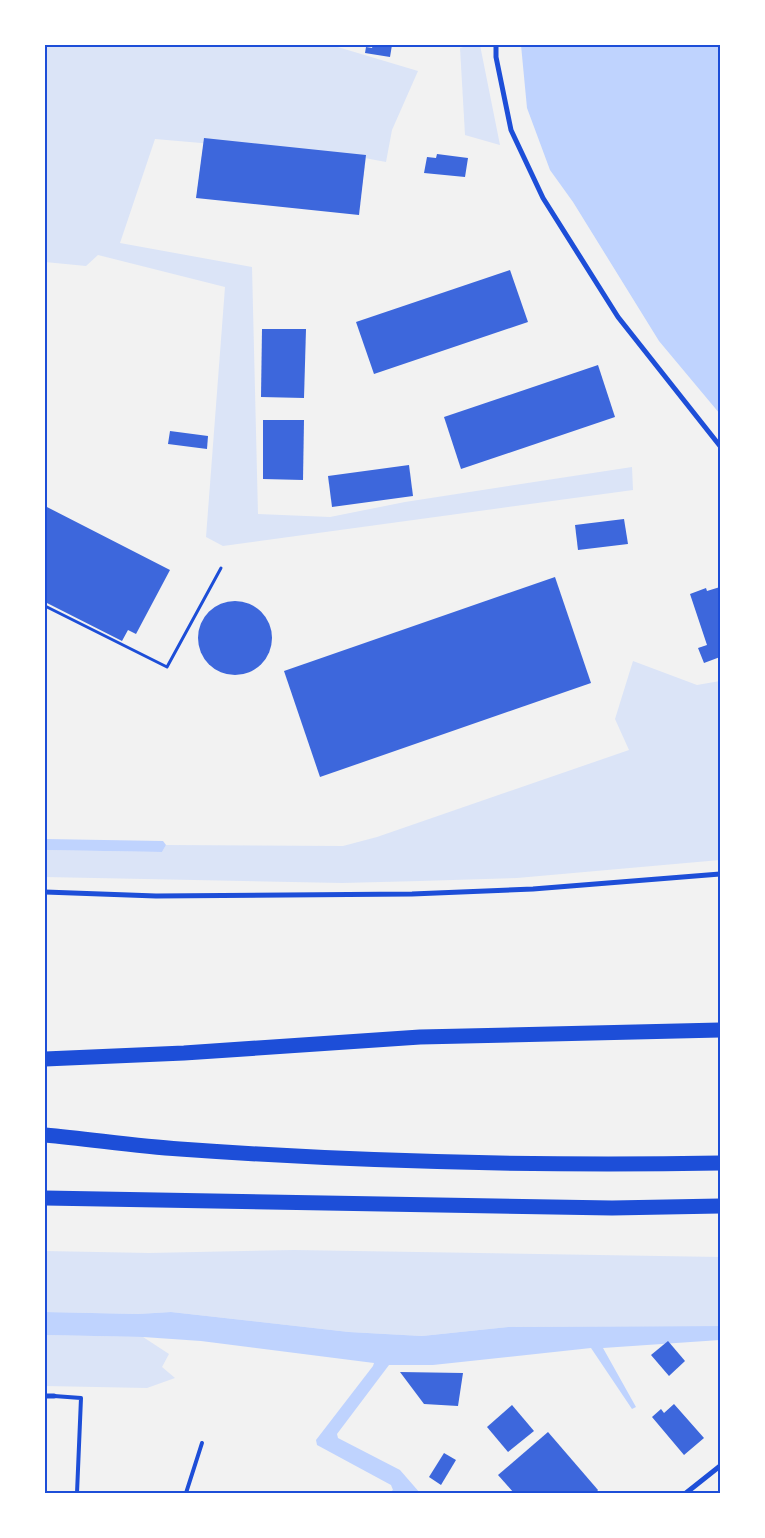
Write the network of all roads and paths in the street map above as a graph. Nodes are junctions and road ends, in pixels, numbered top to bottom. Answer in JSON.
{"nodes":[{"id":1,"x":496,"y":45,"type":"edge"},
{"id":2,"x":720,"y":446,"type":"edge"},
{"id":3,"x":221,"y":568,"type":"dead end"},
{"id":4,"x":45,"y":606,"type":"edge"},
{"id":5,"x":720,"y":874,"type":"edge"},
{"id":6,"x":45,"y":892,"type":"edge"},
{"id":7,"x":720,"y":1030,"type":"edge"},
{"id":8,"x":45,"y":1059,"type":"edge"},
{"id":9,"x":45,"y":1134,"type":"edge"},
{"id":10,"x":720,"y":1163,"type":"edge"},
{"id":11,"x":45,"y":1198,"type":"edge"},
{"id":12,"x":720,"y":1206,"type":"edge"},
{"id":13,"x":45,"y":1396,"type":"edge"},
{"id":14,"x":54,"y":1396,"type":"joint"},
{"id":15,"x":202,"y":1443,"type":"dead end"},
{"id":16,"x":720,"y":1466,"type":"edge"},
{"id":17,"x":77,"y":1493,"type":"edge"},
{"id":18,"x":186,"y":1493,"type":"edge"},
{"id":19,"x":686,"y":1493,"type":"edge"}],
"edges":[{"from":1,"to":2,"type":"street"},
{"from":3,"to":4,"type":"path"},
{"from":5,"to":6,"type":"street"},
{"from":7,"to":8,"type":"highway"},
{"from":9,"to":10,"type":"highway"},
{"from":11,"to":12,"type":"highway"},
{"from":13,"to":14,"type":"street"},
{"from":14,"to":17,"type":"lane"},
{"from":15,"to":18,"type":"lane"},
{"from":16,"to":19,"type":"street"}]}
